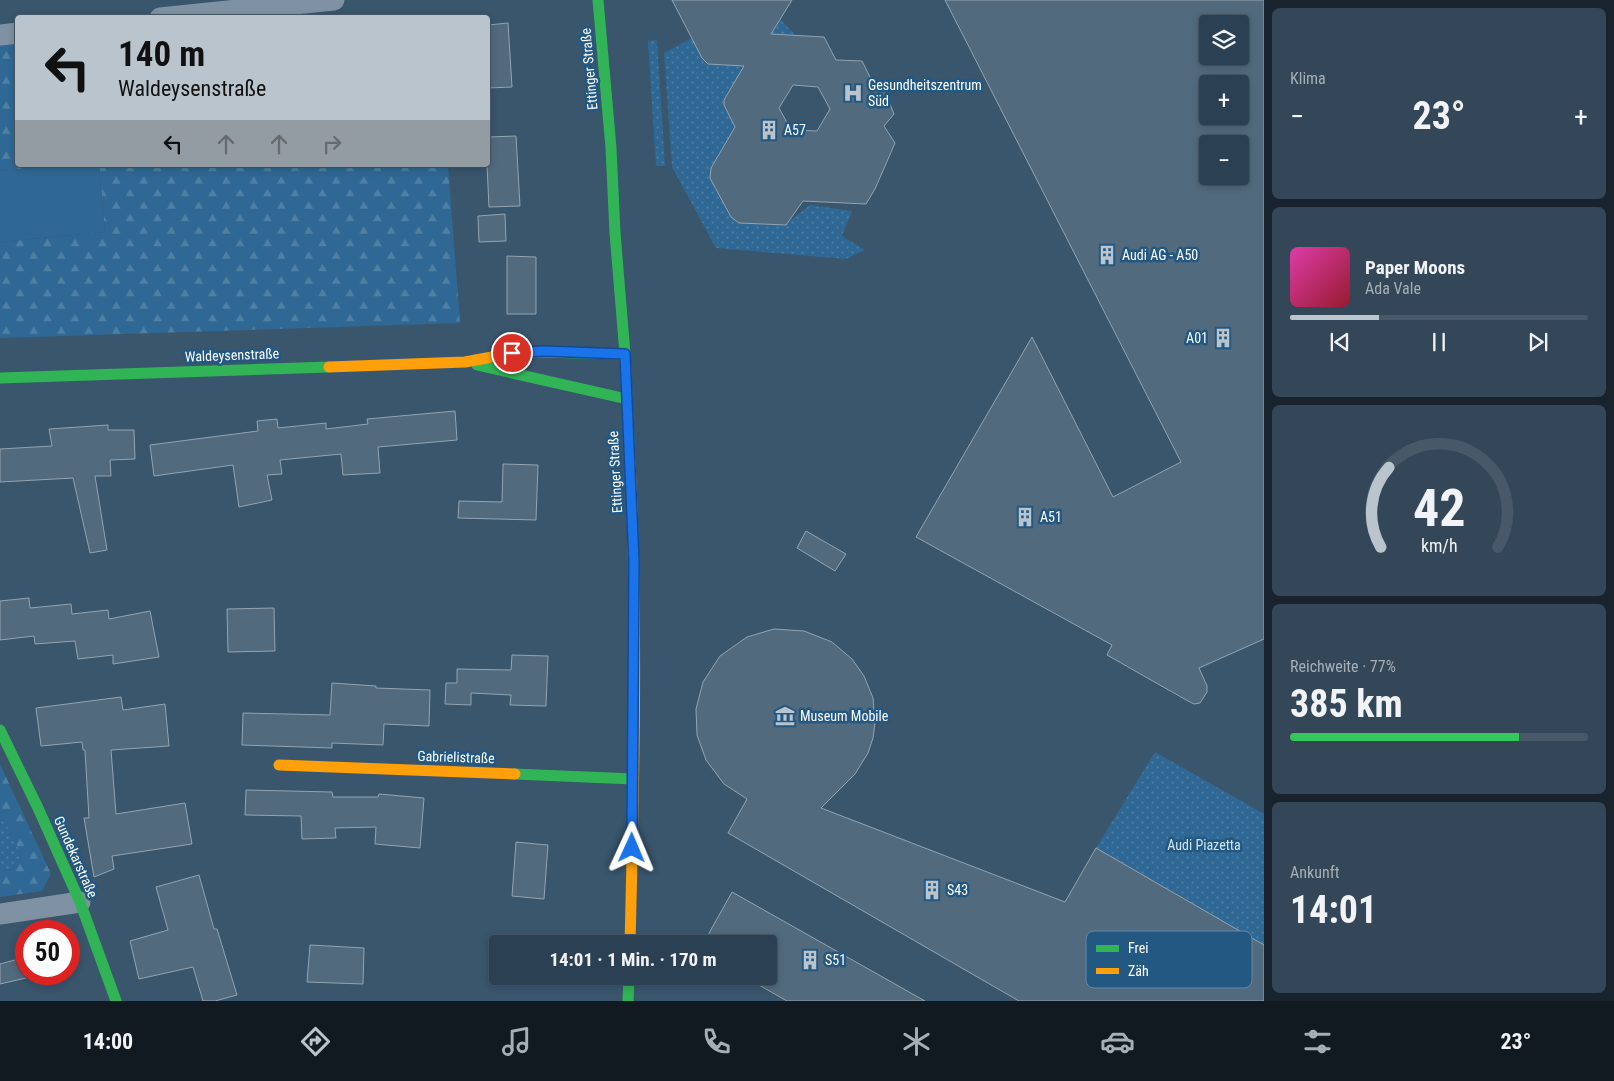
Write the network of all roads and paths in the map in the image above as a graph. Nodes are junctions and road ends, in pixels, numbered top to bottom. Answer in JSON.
{"nodes":[{"id":1,"x":334,"y":0,"type":"edge"},
{"id":2,"x":598,"y":0,"type":"edge"},
{"id":3,"x":189,"y":15,"type":"edge"},
{"id":4,"x":15,"y":33,"type":"edge"},
{"id":5,"x":0,"y":35,"type":"edge"},
{"id":6,"x":625,"y":354,"type":"junction"},
{"id":7,"x":465,"y":362,"type":"junction"},
{"id":8,"x":0,"y":378,"type":"edge"},
{"id":9,"x":627,"y":399,"type":"junction"},
{"id":10,"x":0,"y":730,"type":"edge"},
{"id":11,"x":279,"y":765,"type":"dead end"},
{"id":12,"x":633,"y":779,"type":"junction"},
{"id":13,"x":80,"y":902,"type":"junction"},
{"id":14,"x":0,"y":914,"type":"edge"},
{"id":15,"x":630,"y":935,"type":"edge"},
{"id":16,"x":629,"y":985,"type":"edge"},
{"id":17,"x":116,"y":1001,"type":"edge"},
{"id":18,"x":628,"y":1001,"type":"edge"}],
"edges":[{"from":1,"to":3,"type":"street"},
{"from":2,"to":6,"type":"street","name":"Ettinger Straße"},
{"from":4,"to":5,"type":"street"},
{"from":6,"to":7,"type":"street","name":"Waldeysenstraße"},
{"from":6,"to":9,"type":"street","name":"Ettinger Straße"},
{"from":7,"to":8,"type":"street","name":"Waldeysenstraße"},
{"from":7,"to":9,"type":"street","name":"Waldeysenstraße"},
{"from":9,"to":12,"type":"street","name":"Ettinger Straße"},
{"from":10,"to":13,"type":"street","name":"Gundekarstraße"},
{"from":11,"to":12,"type":"street","name":"Gabrielistraße"},
{"from":12,"to":15,"type":"street","name":"Ettinger Straße"},
{"from":13,"to":14,"type":"street"},
{"from":13,"to":17,"type":"street","name":"Gundekarstraße"},
{"from":16,"to":18,"type":"street"}]}
